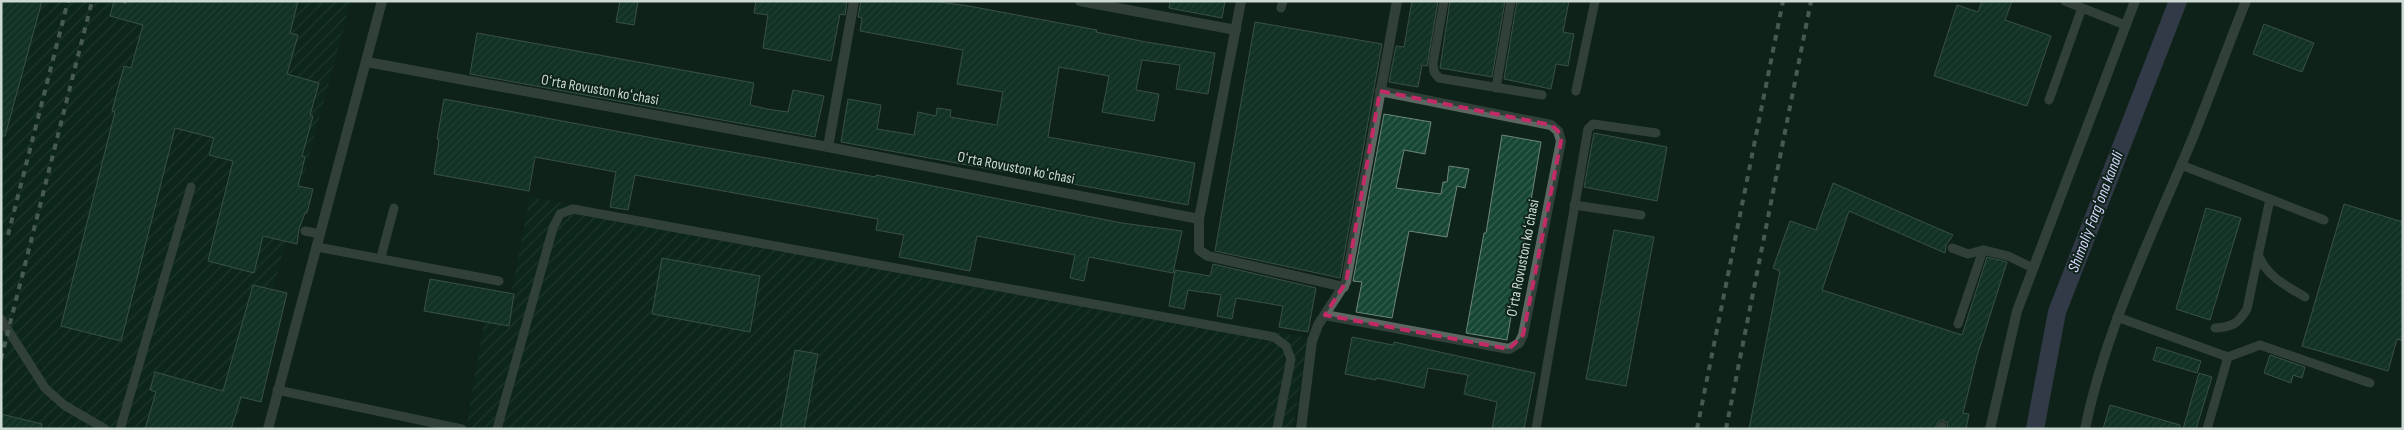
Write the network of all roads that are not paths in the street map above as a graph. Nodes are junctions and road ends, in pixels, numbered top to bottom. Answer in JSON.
{"nodes":[{"id":1,"x":382,"y":1,"type":"edge"},
{"id":2,"x":854,"y":1,"type":"edge"},
{"id":3,"x":1080,"y":1,"type":"edge"},
{"id":4,"x":1241,"y":1,"type":"edge"},
{"id":5,"x":1397,"y":1,"type":"edge"},
{"id":6,"x":1444,"y":1,"type":"edge"},
{"id":7,"x":1512,"y":1,"type":"edge"},
{"id":8,"x":1595,"y":1,"type":"edge"},
{"id":9,"x":2065,"y":1,"type":"edge"},
{"id":10,"x":2135,"y":1,"type":"edge"},
{"id":11,"x":2246,"y":1,"type":"edge"},
{"id":12,"x":2082,"y":8,"type":"junction"},
{"id":13,"x":2125,"y":24,"type":"junction"},
{"id":14,"x":1236,"y":30,"type":"junction"},
{"id":15,"x":367,"y":62,"type":"junction"},
{"id":16,"x":1496,"y":88,"type":"junction"},
{"id":17,"x":1380,"y":91,"type":"junction"},
{"id":18,"x":1576,"y":92,"type":"dead end"},
{"id":19,"x":1542,"y":96,"type":"dead end"},
{"id":20,"x":2049,"y":100,"type":"dead end"},
{"id":21,"x":1656,"y":133,"type":"dead end"},
{"id":22,"x":828,"y":147,"type":"junction"},
{"id":23,"x":2181,"y":164,"type":"junction"},
{"id":24,"x":191,"y":187,"type":"dead end"},
{"id":25,"x":2270,"y":199,"type":"junction"},
{"id":26,"x":1574,"y":205,"type":"junction"},
{"id":27,"x":394,"y":208,"type":"dead end"},
{"id":28,"x":1641,"y":215,"type":"dead end"},
{"id":29,"x":1199,"y":219,"type":"junction"},
{"id":30,"x":2324,"y":220,"type":"dead end"},
{"id":31,"x":305,"y":231,"type":"dead end"},
{"id":32,"x":320,"y":234,"type":"junction"},
{"id":33,"x":317,"y":246,"type":"junction"},
{"id":34,"x":1952,"y":248,"type":"dead end"},
{"id":35,"x":1983,"y":250,"type":"junction"},
{"id":36,"x":2258,"y":254,"type":"junction"},
{"id":37,"x":381,"y":258,"type":"junction"},
{"id":38,"x":2033,"y":268,"type":"junction"},
{"id":39,"x":499,"y":281,"type":"dead end"},
{"id":40,"x":1344,"y":287,"type":"junction"},
{"id":41,"x":2305,"y":297,"type":"dead end"},
{"id":42,"x":1325,"y":315,"type":"junction"},
{"id":43,"x":2117,"y":317,"type":"junction"},
{"id":44,"x":1,"y":319,"type":"edge"},
{"id":45,"x":1958,"y":324,"type":"dead end"},
{"id":46,"x":2215,"y":328,"type":"dead end"},
{"id":47,"x":2228,"y":357,"type":"junction"},
{"id":48,"x":2370,"y":383,"type":"dead end"},
{"id":49,"x":278,"y":390,"type":"junction"},
{"id":50,"x":105,"y":429,"type":"edge"},
{"id":51,"x":120,"y":429,"type":"edge"},
{"id":52,"x":268,"y":429,"type":"edge"},
{"id":53,"x":462,"y":429,"type":"edge"},
{"id":54,"x":497,"y":429,"type":"edge"},
{"id":55,"x":1277,"y":429,"type":"edge"},
{"id":56,"x":1301,"y":429,"type":"edge"},
{"id":57,"x":1536,"y":429,"type":"edge"},
{"id":58,"x":1990,"y":429,"type":"edge"},
{"id":59,"x":2085,"y":429,"type":"edge"},
{"id":60,"x":2207,"y":429,"type":"edge"}],
"edges":[{"from":1,"to":15,"type":"street"},
{"from":2,"to":22,"type":"street"},
{"from":3,"to":14,"type":"street"},
{"from":4,"to":14,"type":"street"},
{"from":5,"to":17,"type":"street"},
{"from":6,"to":16,"type":"lane"},
{"from":7,"to":16,"type":"lane"},
{"from":8,"to":18,"type":"lane"},
{"from":9,"to":12,"type":"lane"},
{"from":10,"to":13,"type":"street"},
{"from":11,"to":23,"type":"street"},
{"from":12,"to":13,"type":"lane"},
{"from":12,"to":20,"type":"lane"},
{"from":13,"to":38,"type":"street"},
{"from":14,"to":29,"type":"street"},
{"from":15,"to":22,"type":"street","name":"Oʻrta Rovuston koʻchasi"},
{"from":15,"to":32,"type":"street"},
{"from":16,"to":19,"type":"lane"},
{"from":17,"to":40,"type":"street"},
{"from":17,"to":42,"type":"street","name":"Oʻrta Rovuston koʻchasi"},
{"from":21,"to":26,"type":"lane"},
{"from":22,"to":29,"type":"street","name":"Oʻrta Rovuston koʻchasi"},
{"from":23,"to":25,"type":"lane"},
{"from":23,"to":43,"type":"street"},
{"from":24,"to":51,"type":"lane"},
{"from":25,"to":30,"type":"lane"},
{"from":25,"to":36,"type":"lane"},
{"from":26,"to":28,"type":"lane"},
{"from":26,"to":57,"type":"lane"},
{"from":27,"to":37,"type":"lane"},
{"from":29,"to":40,"type":"street"},
{"from":31,"to":32,"type":"lane"},
{"from":32,"to":33,"type":"street"},
{"from":33,"to":37,"type":"lane"},
{"from":33,"to":49,"type":"street"},
{"from":34,"to":35,"type":"lane"},
{"from":35,"to":38,"type":"lane"},
{"from":35,"to":45,"type":"lane"},
{"from":36,"to":41,"type":"lane"},
{"from":36,"to":46,"type":"lane"},
{"from":37,"to":39,"type":"lane"},
{"from":38,"to":58,"type":"street"},
{"from":40,"to":42,"type":"street"},
{"from":42,"to":56,"type":"street"},
{"from":43,"to":47,"type":"lane"},
{"from":43,"to":59,"type":"street"},
{"from":44,"to":50,"type":"lane"},
{"from":47,"to":48,"type":"lane"},
{"from":47,"to":60,"type":"lane"},
{"from":49,"to":52,"type":"street"},
{"from":49,"to":53,"type":"lane"},
{"from":54,"to":55,"type":"lane"}]}
